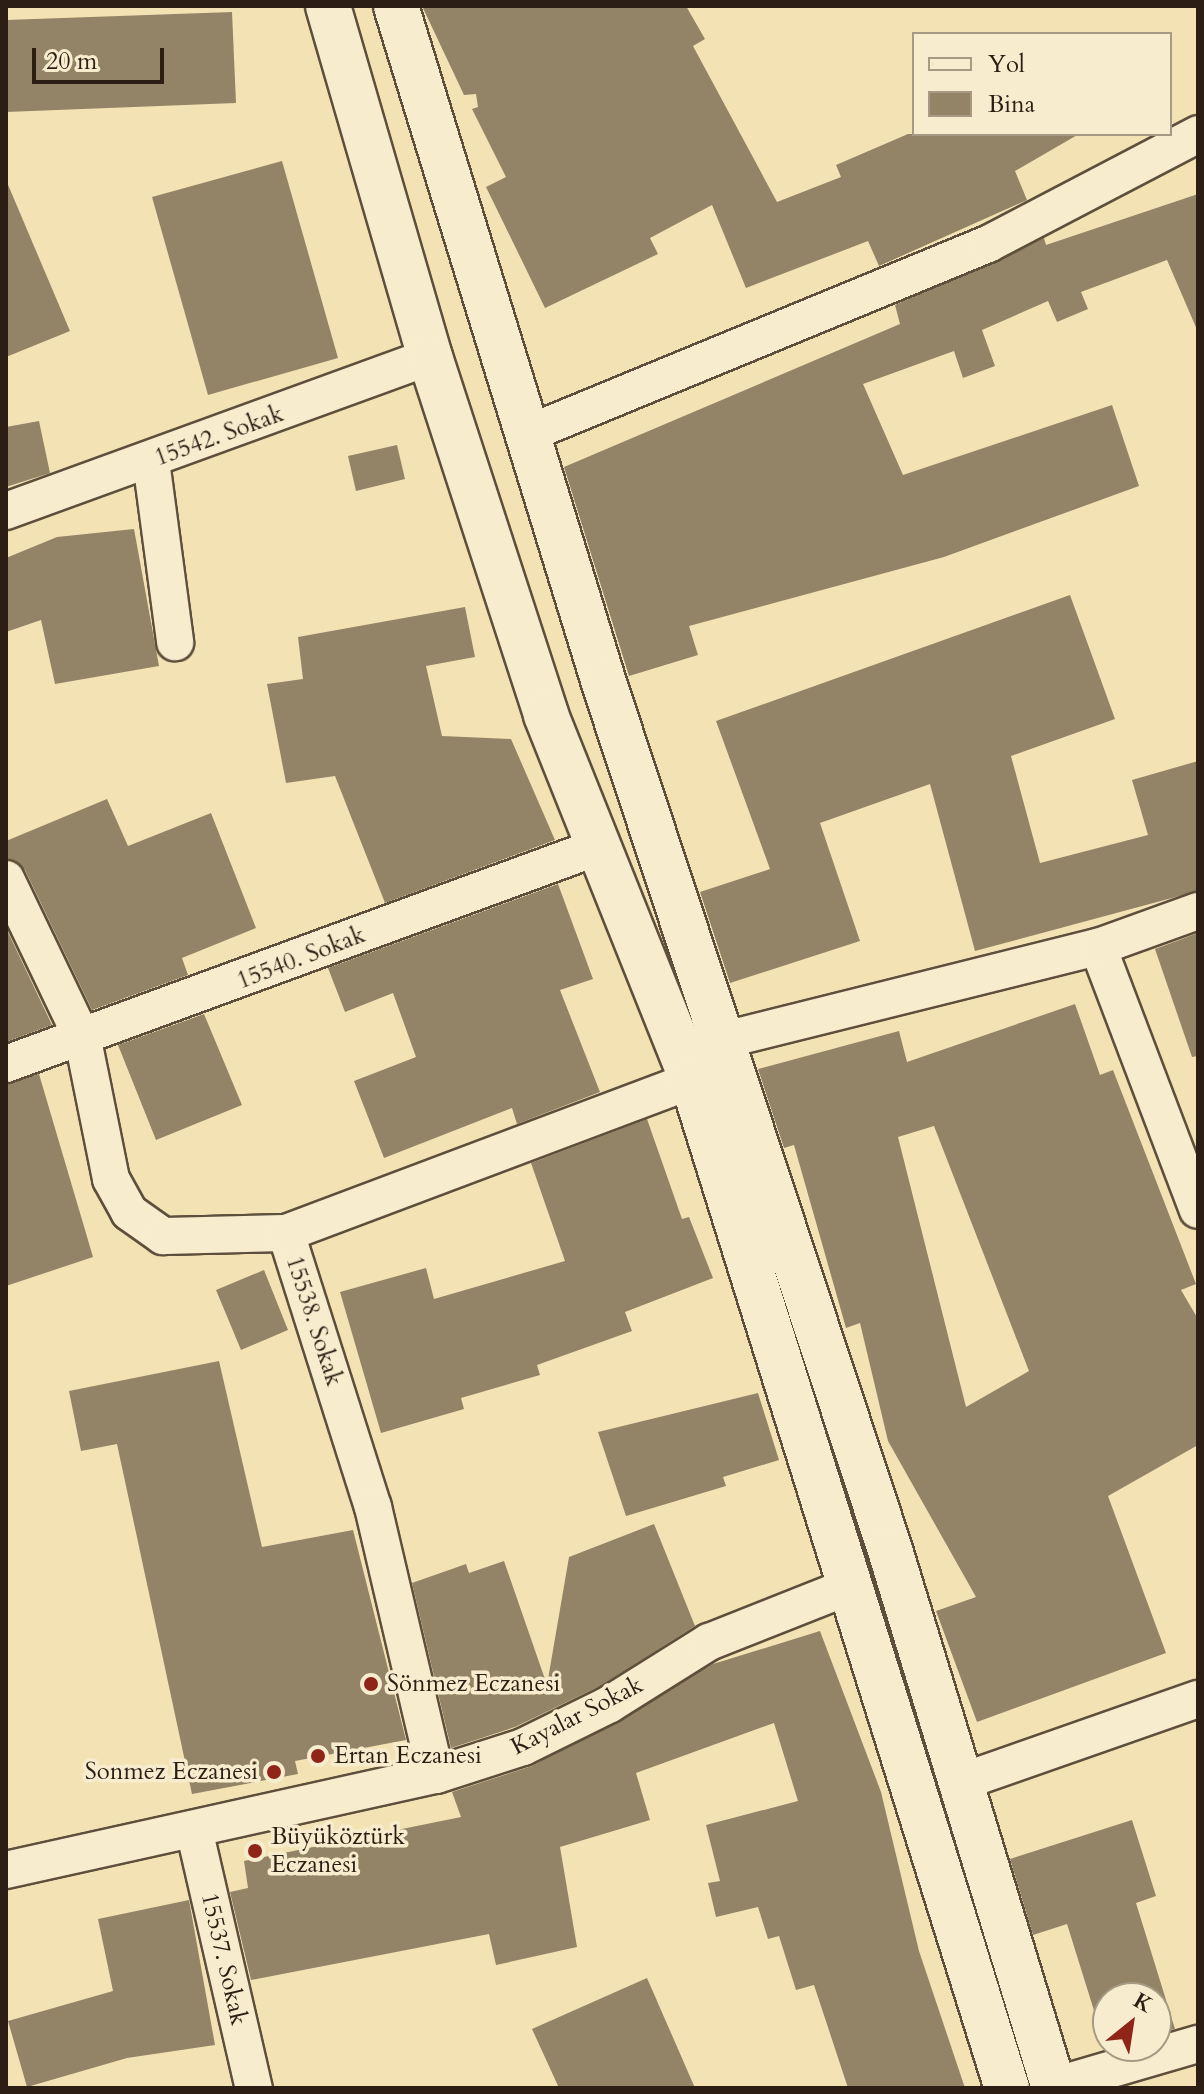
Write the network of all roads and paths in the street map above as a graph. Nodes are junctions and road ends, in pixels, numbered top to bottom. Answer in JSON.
{"nodes":[{"id":1,"x":328,"y":6,"type":"edge"},
{"id":2,"x":396,"y":6,"type":"edge"},
{"id":3,"x":1198,"y":134,"type":"edge"},
{"id":4,"x":430,"y":357,"type":"junction"},
{"id":5,"x":527,"y":434,"type":"junction"},
{"id":6,"x":151,"y":461,"type":"junction"},
{"id":7,"x":6,"y":511,"type":"edge"},
{"id":8,"x":175,"y":642,"type":"dead end"},
{"id":9,"x":604,"y":683,"type":"junction"},
{"id":10,"x":546,"y":715,"type":"junction"},
{"id":11,"x":595,"y":848,"type":"junction"},
{"id":12,"x":6,"y":879,"type":"edge"},
{"id":13,"x":1198,"y":911,"type":"edge"},
{"id":14,"x":1098,"y":947,"type":"junction"},
{"id":15,"x":83,"y":1040,"type":"junction"},
{"id":16,"x":724,"y":1040,"type":"junction"},
{"id":17,"x":6,"y":1064,"type":"edge"},
{"id":18,"x":692,"y":1080,"type":"junction"},
{"id":19,"x":1198,"y":1210,"type":"edge"},
{"id":20,"x":286,"y":1233,"type":"junction"},
{"id":21,"x":890,"y":1550,"type":"junction"},
{"id":22,"x":853,"y":1585,"type":"junction"},
{"id":23,"x":1198,"y":1699,"type":"edge"},
{"id":24,"x":436,"y":1775,"type":"junction"},
{"id":25,"x":958,"y":1783,"type":"junction"},
{"id":26,"x":194,"y":1829,"type":"junction"},
{"id":27,"x":6,"y":1870,"type":"edge"},
{"id":28,"x":1198,"y":2044,"type":"edge"},
{"id":29,"x":1054,"y":2087,"type":"edge"},
{"id":30,"x":254,"y":2088,"type":"edge"},
{"id":31,"x":1007,"y":2088,"type":"edge"}],
"edges":[{"from":1,"to":4,"type":"main road"},
{"from":2,"to":5,"type":"main road"},
{"from":3,"to":5,"type":"street"},
{"from":4,"to":6,"type":"street","name":"15542. Sokak"},
{"from":4,"to":10,"type":"main road"},
{"from":5,"to":9,"type":"main road"},
{"from":6,"to":7,"type":"street","name":"15542. Sokak"},
{"from":6,"to":8,"type":"street"},
{"from":9,"to":10,"type":"main road"},
{"from":9,"to":16,"type":"main road"},
{"from":10,"to":11,"type":"main road"},
{"from":11,"to":15,"type":"street","name":"15540. Sokak"},
{"from":11,"to":18,"type":"main road"},
{"from":12,"to":15,"type":"street","name":"15538. Sokak"},
{"from":13,"to":14,"type":"street"},
{"from":14,"to":16,"type":"street"},
{"from":14,"to":19,"type":"street"},
{"from":15,"to":17,"type":"street","name":"15540. Sokak"},
{"from":15,"to":20,"type":"street","name":"15538. Sokak"},
{"from":16,"to":18,"type":"main road"},
{"from":16,"to":21,"type":"main road"},
{"from":18,"to":20,"type":"street"},
{"from":18,"to":22,"type":"main road"},
{"from":20,"to":24,"type":"street","name":"15538. Sokak"},
{"from":21,"to":22,"type":"main road"},
{"from":21,"to":25,"type":"main road"},
{"from":22,"to":24,"type":"street","name":"Kayalar Sokak"},
{"from":22,"to":31,"type":"main road"},
{"from":23,"to":25,"type":"street"},
{"from":24,"to":26,"type":"street","name":"Kayalar Sokak"},
{"from":25,"to":29,"type":"main road"},
{"from":26,"to":27,"type":"street","name":"Kayalar Sokak"},
{"from":26,"to":30,"type":"street","name":"15537. Sokak"},
{"from":28,"to":29,"type":"street"}]}
